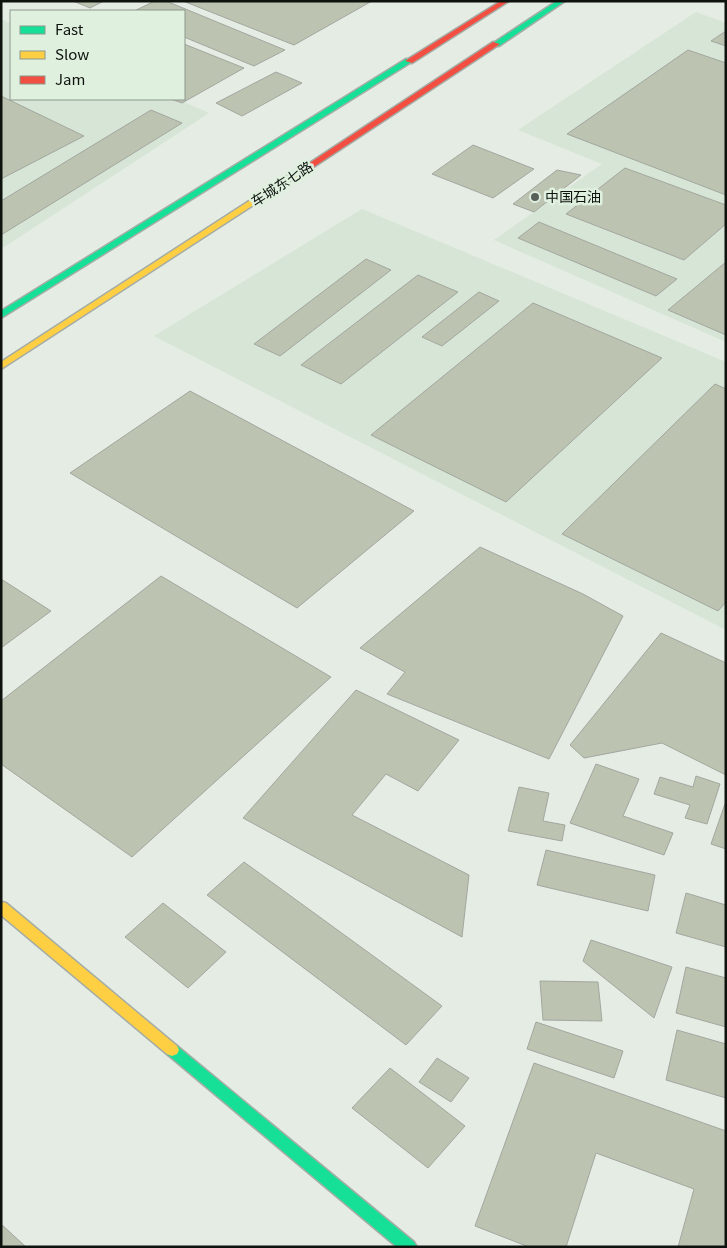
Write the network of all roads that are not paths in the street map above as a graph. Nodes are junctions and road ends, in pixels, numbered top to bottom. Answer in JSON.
{"nodes":[{"id":1,"x":506,"y":1,"type":"edge"},
{"id":2,"x":562,"y":1,"type":"edge"},
{"id":3,"x":1,"y":315,"type":"edge"},
{"id":4,"x":1,"y":366,"type":"edge"},
{"id":5,"x":1,"y":907,"type":"edge"},
{"id":6,"x":409,"y":1247,"type":"edge"}],
"edges":[{"from":1,"to":3,"type":"main road"},
{"from":2,"to":4,"type":"main road","name":"车城东七路"},
{"from":5,"to":6,"type":"main road"}]}
